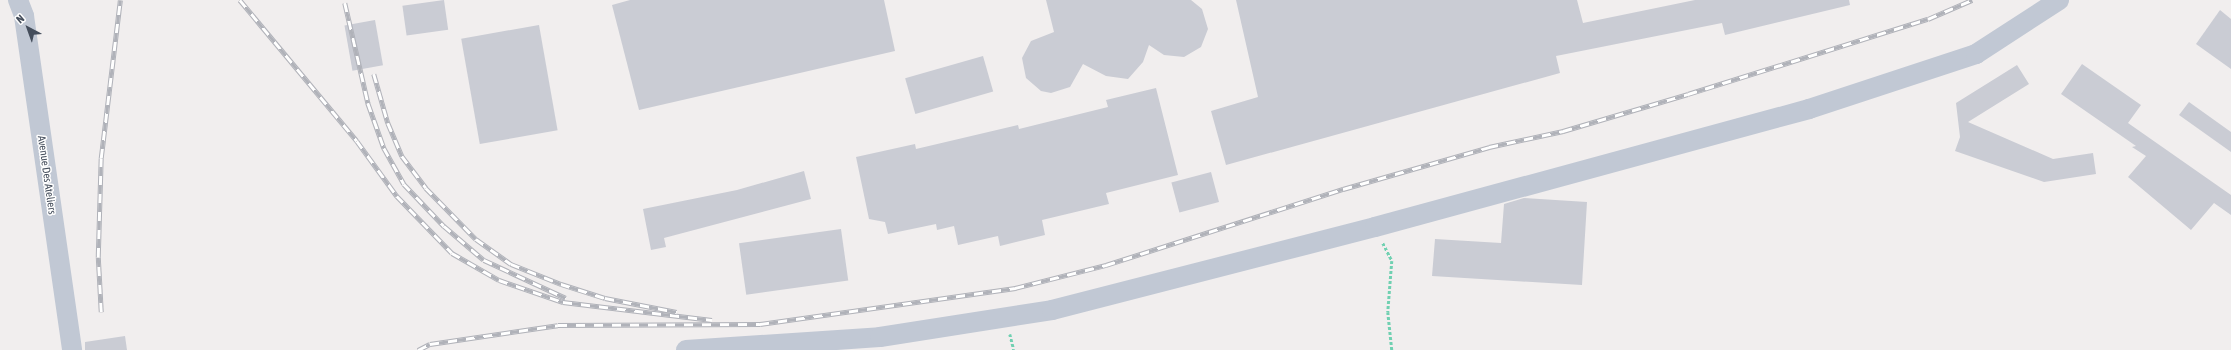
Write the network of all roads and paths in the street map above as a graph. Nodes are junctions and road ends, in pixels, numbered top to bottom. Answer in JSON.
{"nodes":[{"id":1,"x":18,"y":0,"type":"edge"},
{"id":2,"x":2059,"y":0,"type":"edge"},
{"id":3,"x":1375,"y":227,"type":"junction"},
{"id":4,"x":72,"y":350,"type":"edge"},
{"id":5,"x":686,"y":350,"type":"edge"},
{"id":6,"x":1392,"y":350,"type":"edge"}],
"edges":[{"from":1,"to":4,"type":"street","name":"Avenue Des Ateliers"},
{"from":2,"to":3,"type":"street"},
{"from":3,"to":5,"type":"street"},
{"from":3,"to":6,"type":"path"}]}
